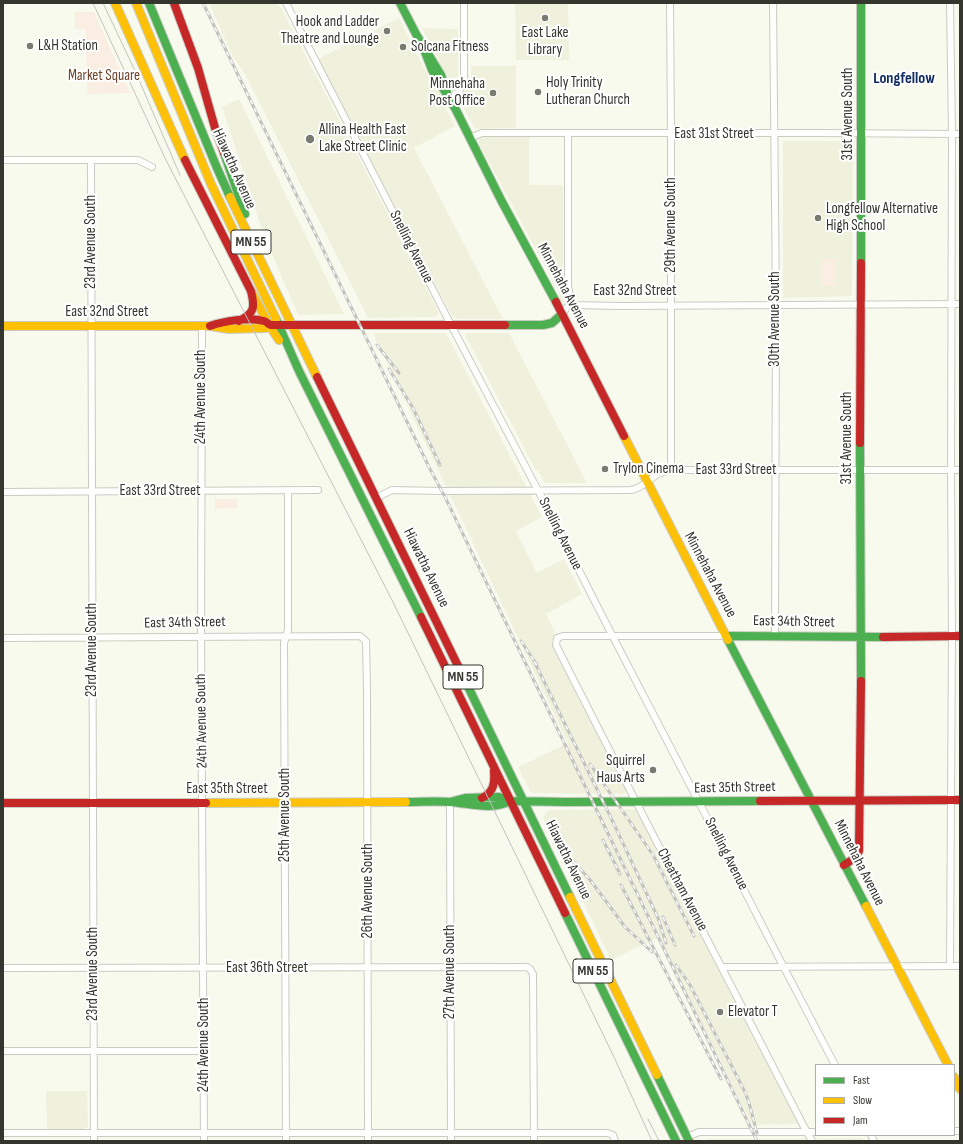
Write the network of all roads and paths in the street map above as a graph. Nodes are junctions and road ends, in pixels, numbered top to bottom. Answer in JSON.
{"nodes":[{"id":1,"x":114,"y":3,"type":"edge"},
{"id":2,"x":136,"y":3,"type":"edge"},
{"id":3,"x":148,"y":3,"type":"edge"},
{"id":4,"x":174,"y":3,"type":"edge"},
{"id":5,"x":286,"y":3,"type":"edge"},
{"id":6,"x":400,"y":3,"type":"edge"},
{"id":7,"x":464,"y":3,"type":"edge"},
{"id":8,"x":670,"y":3,"type":"edge"},
{"id":9,"x":773,"y":3,"type":"edge"},
{"id":10,"x":861,"y":3,"type":"edge"},
{"id":11,"x":950,"y":3,"type":"edge"},
{"id":12,"x":449,"y":97,"type":"junction"},
{"id":13,"x":568,"y":133,"type":"junction"},
{"id":14,"x":862,"y":133,"type":"junction"},
{"id":15,"x":671,"y":134,"type":"junction"},
{"id":16,"x":774,"y":134,"type":"junction"},
{"id":17,"x":952,"y":134,"type":"junction"},
{"id":18,"x":960,"y":134,"type":"edge"},
{"id":19,"x":470,"y":138,"type":"junction"},
{"id":20,"x":3,"y":160,"type":"edge"},
{"id":21,"x":91,"y":160,"type":"junction"},
{"id":22,"x":152,"y":167,"type":"dead end"},
{"id":23,"x":264,"y":267,"type":"junction"},
{"id":24,"x":251,"y":291,"type":"junction"},
{"id":25,"x":572,"y":304,"type":"junction"},
{"id":26,"x":776,"y":304,"type":"junction"},
{"id":27,"x":862,"y":304,"type":"junction"},
{"id":28,"x":952,"y":304,"type":"junction"},
{"id":29,"x":960,"y":304,"type":"edge"},
{"id":30,"x":671,"y":305,"type":"junction"},
{"id":31,"x":562,"y":314,"type":"junction"},
{"id":32,"x":239,"y":321,"type":"junction"},
{"id":33,"x":269,"y":325,"type":"junction"},
{"id":34,"x":278,"y":325,"type":"junction"},
{"id":35,"x":291,"y":325,"type":"junction"},
{"id":36,"x":451,"y":325,"type":"junction"},
{"id":37,"x":3,"y":326,"type":"edge"},
{"id":38,"x":92,"y":326,"type":"junction"},
{"id":39,"x":202,"y":326,"type":"junction"},
{"id":40,"x":210,"y":326,"type":"junction"},
{"id":41,"x":299,"y":371,"type":"junction"},
{"id":42,"x":671,"y":470,"type":"junction"},
{"id":43,"x":775,"y":470,"type":"junction"},
{"id":44,"x":860,"y":470,"type":"junction"},
{"id":45,"x":951,"y":470,"type":"junction"},
{"id":46,"x":960,"y":470,"type":"edge"},
{"id":47,"x":647,"y":482,"type":"junction"},
{"id":48,"x":288,"y":490,"type":"junction"},
{"id":49,"x":318,"y":490,"type":"dead end"},
{"id":50,"x":201,"y":491,"type":"junction"},
{"id":51,"x":538,"y":491,"type":"junction"},
{"id":52,"x":3,"y":492,"type":"edge"},
{"id":53,"x":92,"y":492,"type":"junction"},
{"id":54,"x":376,"y":498,"type":"junction"},
{"id":55,"x":612,"y":635,"type":"junction"},
{"id":56,"x":286,"y":636,"type":"junction"},
{"id":57,"x":726,"y":636,"type":"junction"},
{"id":58,"x":775,"y":636,"type":"junction"},
{"id":59,"x":956,"y":636,"type":"edge"},
{"id":60,"x":202,"y":637,"type":"junction"},
{"id":61,"x":862,"y":637,"type":"junction"},
{"id":62,"x":3,"y":638,"type":"edge"},
{"id":63,"x":92,"y":638,"type":"junction"},
{"id":64,"x":557,"y":638,"type":"joint"},
{"id":65,"x":366,"y":641,"type":"joint"},
{"id":66,"x":493,"y":764,"type":"junction"},
{"id":67,"x":482,"y":798,"type":"junction"},
{"id":68,"x":812,"y":800,"type":"junction"},
{"id":69,"x":951,"y":800,"type":"junction"},
{"id":70,"x":960,"y":800,"type":"edge"},
{"id":71,"x":510,"y":801,"type":"junction"},
{"id":72,"x":523,"y":801,"type":"junction"},
{"id":73,"x":860,"y":801,"type":"junction"},
{"id":74,"x":203,"y":802,"type":"junction"},
{"id":75,"x":368,"y":802,"type":"junction"},
{"id":76,"x":450,"y":802,"type":"junction"},
{"id":77,"x":636,"y":802,"type":"junction"},
{"id":78,"x":699,"y":802,"type":"junction"},
{"id":79,"x":3,"y":803,"type":"edge"},
{"id":80,"x":93,"y":803,"type":"junction"},
{"id":81,"x":285,"y":803,"type":"junction"},
{"id":82,"x":844,"y":865,"type":"junction"},
{"id":83,"x":784,"y":966,"type":"junction"},
{"id":84,"x":896,"y":966,"type":"junction"},
{"id":85,"x":950,"y":966,"type":"junction"},
{"id":86,"x":960,"y":966,"type":"edge"},
{"id":87,"x":722,"y":967,"type":"junction"},
{"id":88,"x":3,"y":968,"type":"edge"},
{"id":89,"x":94,"y":968,"type":"junction"},
{"id":90,"x":203,"y":968,"type":"junction"},
{"id":91,"x":286,"y":968,"type":"junction"},
{"id":92,"x":368,"y":968,"type":"junction"},
{"id":93,"x":450,"y":968,"type":"junction"},
{"id":94,"x":3,"y":1051,"type":"edge"},
{"id":95,"x":93,"y":1051,"type":"junction"},
{"id":96,"x":204,"y":1051,"type":"junction"},
{"id":97,"x":834,"y":1064,"type":"edge"},
{"id":98,"x":947,"y":1064,"type":"edge"},
{"id":99,"x":955,"y":1079,"type":"edge"},
{"id":100,"x":960,"y":1088,"type":"edge"},
{"id":101,"x":807,"y":1132,"type":"junction"},
{"id":102,"x":815,"y":1132,"type":"edge"},
{"id":103,"x":3,"y":1133,"type":"edge"},
{"id":104,"x":286,"y":1133,"type":"junction"},
{"id":105,"x":368,"y":1133,"type":"junction"},
{"id":106,"x":451,"y":1133,"type":"junction"},
{"id":107,"x":534,"y":1133,"type":"junction"},
{"id":108,"x":40,"y":1134,"type":"junction"},
{"id":109,"x":94,"y":1134,"type":"junction"},
{"id":110,"x":204,"y":1134,"type":"junction"},
{"id":111,"x":688,"y":1139,"type":"edge"},
{"id":112,"x":40,"y":1141,"type":"edge"},
{"id":113,"x":94,"y":1141,"type":"edge"},
{"id":114,"x":204,"y":1141,"type":"edge"},
{"id":115,"x":286,"y":1141,"type":"edge"},
{"id":116,"x":368,"y":1141,"type":"edge"},
{"id":117,"x":451,"y":1141,"type":"edge"},
{"id":118,"x":534,"y":1141,"type":"edge"},
{"id":119,"x":615,"y":1141,"type":"edge"},
{"id":120,"x":676,"y":1141,"type":"edge"},
{"id":121,"x":812,"y":1141,"type":"edge"}],
"edges":[{"from":1,"to":24,"type":"main road"},
{"from":2,"to":34,"type":"main road","name":"Hiawatha Avenue","number":"MN 55"},
{"from":3,"to":23,"type":"main road","name":"Hiawatha Avenue","number":"MN 55"},
{"from":4,"to":23,"type":"main road"},
{"from":5,"to":36,"type":"street","name":"Snelling Avenue"},
{"from":6,"to":12,"type":"main road","name":"Minnehaha Avenue"},
{"from":7,"to":12,"type":"street"},
{"from":8,"to":15,"type":"street","name":"29th Avenue South"},
{"from":9,"to":16,"type":"street","name":"30th Avenue South"},
{"from":10,"to":14,"type":"main road","name":"31st Avenue South"},
{"from":11,"to":17,"type":"street"},
{"from":12,"to":19,"type":"main road","name":"Minnehaha Avenue"},
{"from":13,"to":15,"type":"street","name":"East 31st Street"},
{"from":13,"to":19,"type":"street","name":"East 31st Street"},
{"from":13,"to":25,"type":"street"},
{"from":14,"to":16,"type":"street","name":"East 31st Street"},
{"from":14,"to":17,"type":"street","name":"East 31st Street"},
{"from":14,"to":27,"type":"main road","name":"31st Avenue South"},
{"from":15,"to":16,"type":"street","name":"East 31st Street"},
{"from":15,"to":30,"type":"street","name":"29th Avenue South"},
{"from":16,"to":26,"type":"street","name":"30th Avenue South"},
{"from":17,"to":18,"type":"street","name":"East 31st Street"},
{"from":17,"to":28,"type":"street"},
{"from":19,"to":31,"type":"main road","name":"Minnehaha Avenue"},
{"from":20,"to":21,"type":"street"},
{"from":21,"to":22,"type":"street"},
{"from":21,"to":38,"type":"street","name":"23rd Avenue South"},
{"from":23,"to":35,"type":"main road","name":"Hiawatha Avenue","number":"MN 55"},
{"from":24,"to":32,"type":"main road"},
{"from":24,"to":33,"type":"main road"},
{"from":25,"to":30,"type":"street","name":"East 32nd Street"},
{"from":25,"to":31,"type":"street","name":"East 32nd Street"},
{"from":26,"to":27,"type":"street","name":"East 32nd Street"},
{"from":26,"to":30,"type":"street","name":"East 32nd Street"},
{"from":26,"to":43,"type":"street","name":"30th Avenue South"},
{"from":27,"to":28,"type":"street","name":"East 32nd Street"},
{"from":27,"to":44,"type":"main road","name":"31st Avenue South"},
{"from":28,"to":29,"type":"street","name":"East 32nd Street"},
{"from":28,"to":45,"type":"street"},
{"from":30,"to":42,"type":"street","name":"29th Avenue South"},
{"from":31,"to":36,"type":"main road","name":"East 32nd Street"},
{"from":31,"to":47,"type":"main road","name":"Minnehaha Avenue"},
{"from":32,"to":33,"type":"main road","name":"East 32nd Street"},
{"from":32,"to":40,"type":"main road","name":"East 32nd Street"},
{"from":33,"to":34,"type":"main road","name":"East 32nd Street"},
{"from":33,"to":40,"type":"main road","name":"East 32nd Street"},
{"from":33,"to":41,"type":"main road"},
{"from":34,"to":35,"type":"main road","name":"East 32nd Street"},
{"from":34,"to":41,"type":"main road","name":"Hiawatha Avenue","number":"MN 55"},
{"from":35,"to":36,"type":"main road","name":"East 32nd Street"},
{"from":35,"to":54,"type":"main road","name":"Hiawatha Avenue","number":"MN 55"},
{"from":36,"to":51,"type":"street","name":"Snelling Avenue"},
{"from":37,"to":38,"type":"main road","name":"East 32nd Street"},
{"from":38,"to":39,"type":"main road","name":"East 32nd Street"},
{"from":38,"to":53,"type":"street","name":"23rd Avenue South"},
{"from":39,"to":40,"type":"main road","name":"East 32nd Street"},
{"from":39,"to":50,"type":"street","name":"24th Avenue South"},
{"from":41,"to":66,"type":"main road","name":"Hiawatha Avenue","number":"MN 55"},
{"from":42,"to":43,"type":"street","name":"East 33rd Street"},
{"from":42,"to":47,"type":"street","name":"East 33rd Street"},
{"from":43,"to":44,"type":"street","name":"East 33rd Street"},
{"from":43,"to":58,"type":"street","name":"30th Avenue South"},
{"from":44,"to":45,"type":"street","name":"East 33rd Street"},
{"from":44,"to":61,"type":"main road","name":"31st Avenue South"},
{"from":45,"to":46,"type":"street","name":"East 33rd Street"},
{"from":45,"to":59,"type":"street"},
{"from":47,"to":51,"type":"street","name":"East 33rd Street"},
{"from":47,"to":57,"type":"main road","name":"Minnehaha Avenue"},
{"from":48,"to":49,"type":"street","name":"East 33rd Street"},
{"from":48,"to":50,"type":"street","name":"East 33rd Street"},
{"from":48,"to":56,"type":"street","name":"25th Avenue South"},
{"from":50,"to":53,"type":"street","name":"East 33rd Street"},
{"from":50,"to":60,"type":"street","name":"24th Avenue South"},
{"from":51,"to":54,"type":"street","name":"East 33rd Street"},
{"from":51,"to":55,"type":"street","name":"Snelling Avenue"},
{"from":52,"to":53,"type":"street","name":"East 33rd Street"},
{"from":53,"to":63,"type":"street","name":"23rd Avenue South"},
{"from":54,"to":72,"type":"main road","name":"Hiawatha Avenue","number":"MN 55"},
{"from":55,"to":57,"type":"street","name":"East 34th Street"},
{"from":55,"to":64,"type":"street","name":"East 34th Street"},
{"from":55,"to":78,"type":"street","name":"Snelling Avenue"},
{"from":56,"to":60,"type":"street","name":"East 34th Street"},
{"from":56,"to":65,"type":"street","name":"East 34th Street"},
{"from":56,"to":81,"type":"street","name":"25th Avenue South"},
{"from":57,"to":58,"type":"main road","name":"East 34th Street"},
{"from":57,"to":68,"type":"main road","name":"Minnehaha Avenue"},
{"from":58,"to":61,"type":"main road","name":"East 34th Street"},
{"from":59,"to":61,"type":"main road","name":"East 34th Street"},
{"from":59,"to":69,"type":"street"},
{"from":60,"to":63,"type":"street","name":"East 34th Street"},
{"from":60,"to":74,"type":"street","name":"24th Avenue South"},
{"from":61,"to":73,"type":"main road","name":"31st Avenue South"},
{"from":62,"to":63,"type":"street","name":"East 34th Street"},
{"from":63,"to":80,"type":"street","name":"23rd Avenue South"},
{"from":64,"to":77,"type":"street","name":"Cheatham Avenue"},
{"from":65,"to":75,"type":"street","name":"26th Avenue South"},
{"from":66,"to":67,"type":"main road"},
{"from":66,"to":71,"type":"main road","name":"Hiawatha Avenue","number":"MN 55"},
{"from":67,"to":71,"type":"main road","name":"East 35th Street"},
{"from":67,"to":76,"type":"main road","name":"East 35th Street"},
{"from":68,"to":73,"type":"main road","name":"East 35th Street"},
{"from":68,"to":78,"type":"main road","name":"East 35th Street"},
{"from":68,"to":82,"type":"main road","name":"Minnehaha Avenue"},
{"from":69,"to":70,"type":"main road","name":"East 35th Street"},
{"from":69,"to":73,"type":"main road","name":"East 35th Street"},
{"from":69,"to":85,"type":"street"},
{"from":71,"to":72,"type":"main road","name":"East 35th Street"},
{"from":71,"to":76,"type":"main road","name":"East 35th Street"},
{"from":71,"to":120,"type":"main road","name":"Hiawatha Avenue","number":"MN 55"},
{"from":72,"to":77,"type":"main road","name":"East 35th Street"},
{"from":72,"to":111,"type":"main road","name":"Hiawatha Avenue","number":"MN 55"},
{"from":73,"to":82,"type":"main road","name":"31st Avenue South"},
{"from":74,"to":80,"type":"main road","name":"East 35th Street"},
{"from":74,"to":81,"type":"main road","name":"East 35th Street"},
{"from":74,"to":90,"type":"street","name":"24th Avenue South"},
{"from":75,"to":76,"type":"main road","name":"East 35th Street"},
{"from":75,"to":81,"type":"main road","name":"East 35th Street"},
{"from":75,"to":92,"type":"street","name":"26th Avenue South"},
{"from":76,"to":93,"type":"street","name":"27th Avenue South"},
{"from":77,"to":78,"type":"main road","name":"East 35th Street"},
{"from":77,"to":87,"type":"street","name":"Cheatham Avenue"},
{"from":78,"to":83,"type":"street","name":"Snelling Avenue"},
{"from":79,"to":80,"type":"main road","name":"East 35th Street"},
{"from":80,"to":89,"type":"street","name":"23rd Avenue South"},
{"from":81,"to":91,"type":"street","name":"25th Avenue South"},
{"from":82,"to":84,"type":"main road","name":"Minnehaha Avenue"},
{"from":83,"to":84,"type":"street"},
{"from":83,"to":87,"type":"street"},
{"from":83,"to":97,"type":"street","name":"Snelling Avenue"},
{"from":84,"to":85,"type":"street"},
{"from":84,"to":98,"type":"main road","name":"Minnehaha Avenue"},
{"from":85,"to":86,"type":"street"},
{"from":87,"to":101,"type":"street","name":"Cheatham Avenue"},
{"from":88,"to":89,"type":"street","name":"East 36th Street"},
{"from":89,"to":90,"type":"street","name":"East 36th Street"},
{"from":89,"to":95,"type":"street","name":"23rd Avenue South"},
{"from":90,"to":91,"type":"street","name":"East 36th Street"},
{"from":90,"to":96,"type":"street","name":"24th Avenue South"},
{"from":91,"to":92,"type":"street","name":"East 36th Street"},
{"from":91,"to":104,"type":"street","name":"25th Avenue South"},
{"from":92,"to":93,"type":"street","name":"East 36th Street"},
{"from":92,"to":105,"type":"street","name":"26th Avenue South"},
{"from":93,"to":106,"type":"street","name":"27th Avenue South"},
{"from":93,"to":107,"type":"street","name":"East 36th Street"},
{"from":94,"to":95,"type":"street"},
{"from":95,"to":96,"type":"street"},
{"from":95,"to":109,"type":"street","name":"23rd Avenue South"},
{"from":96,"to":110,"type":"street","name":"24th Avenue South"},
{"from":99,"to":100,"type":"main road"},
{"from":101,"to":102,"type":"street"},
{"from":101,"to":111,"type":"street"},
{"from":101,"to":121,"type":"street","name":"Cheatham Avenue"},
{"from":103,"to":108,"type":"street"},
{"from":104,"to":105,"type":"street"},
{"from":104,"to":110,"type":"street"},
{"from":104,"to":115,"type":"street","name":"25th Avenue South"},
{"from":105,"to":106,"type":"street"},
{"from":105,"to":116,"type":"street","name":"26th Avenue South"},
{"from":106,"to":107,"type":"street"},
{"from":106,"to":117,"type":"street","name":"27th Avenue South"},
{"from":107,"to":118,"type":"street"},
{"from":107,"to":119,"type":"street"},
{"from":108,"to":109,"type":"street"},
{"from":108,"to":112,"type":"street"},
{"from":109,"to":110,"type":"street"},
{"from":109,"to":113,"type":"street","name":"23rd Avenue South"},
{"from":110,"to":114,"type":"street","name":"24th Avenue South"}]}
